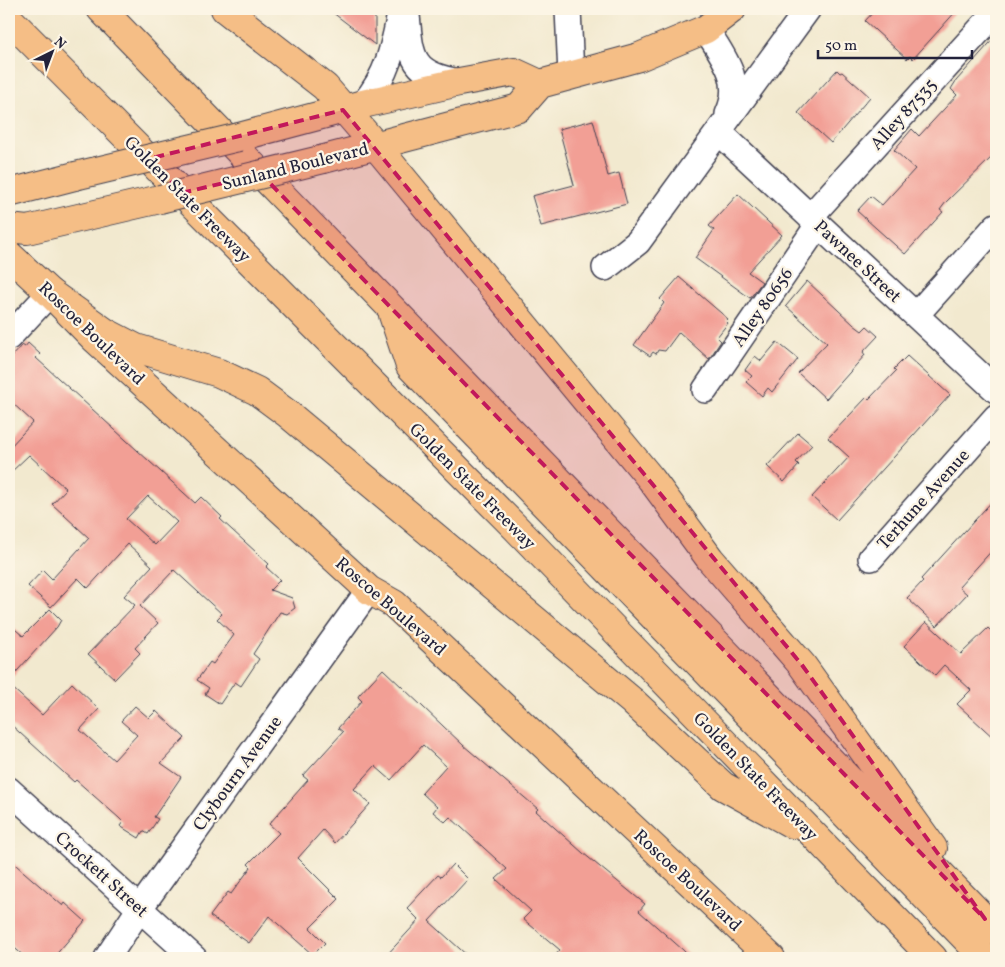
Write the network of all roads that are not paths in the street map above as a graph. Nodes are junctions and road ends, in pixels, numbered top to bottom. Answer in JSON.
{"nodes":[{"id":1,"x":101,"y":9,"type":"edge"},
{"id":2,"x":226,"y":9,"type":"edge"},
{"id":3,"x":401,"y":9,"type":"edge"},
{"id":4,"x":406,"y":9,"type":"edge"},
{"id":5,"x":568,"y":9,"type":"edge"},
{"id":6,"x":732,"y":9,"type":"edge"},
{"id":7,"x":808,"y":9,"type":"edge"},
{"id":8,"x":996,"y":12,"type":"edge"},
{"id":9,"x":9,"y":19,"type":"edge"},
{"id":10,"x":706,"y":29,"type":"junction"},
{"id":11,"x":571,"y":75,"type":"junction"},
{"id":12,"x":459,"y":82,"type":"junction"},
{"id":13,"x":540,"y":84,"type":"junction"},
{"id":14,"x":353,"y":107,"type":"junction"},
{"id":15,"x":719,"y":132,"type":"junction"},
{"id":16,"x":376,"y":146,"type":"junction"},
{"id":17,"x":9,"y":193,"type":"edge"},
{"id":18,"x":814,"y":221,"type":"junction"},
{"id":19,"x":996,"y":226,"type":"edge"},
{"id":20,"x":9,"y":228,"type":"edge"},
{"id":21,"x":9,"y":255,"type":"edge"},
{"id":22,"x":605,"y":268,"type":"dead end"},
{"id":23,"x":50,"y":293,"type":"junction"},
{"id":24,"x":391,"y":308,"type":"junction"},
{"id":25,"x":916,"y":315,"type":"junction"},
{"id":26,"x":9,"y":337,"type":"edge"},
{"id":27,"x":705,"y":390,"type":"dead end"},
{"id":28,"x":996,"y":390,"type":"edge"},
{"id":29,"x":996,"y":417,"type":"edge"},
{"id":30,"x":515,"y":527,"type":"junction"},
{"id":31,"x":871,"y":558,"type":"dead end"},
{"id":32,"x":369,"y":590,"type":"junction"},
{"id":33,"x":9,"y":790,"type":"edge"},
{"id":34,"x":816,"y":837,"type":"junction"},
{"id":35,"x":140,"y":908,"type":"junction"},
{"id":36,"x":991,"y":925,"type":"edge"},
{"id":37,"x":107,"y":958,"type":"edge"},
{"id":38,"x":194,"y":958,"type":"edge"},
{"id":39,"x":771,"y":958,"type":"edge"},
{"id":40,"x":933,"y":958,"type":"edge"},
{"id":41,"x":962,"y":958,"type":"edge"},
{"id":42,"x":985,"y":958,"type":"edge"}],
"edges":[{"from":1,"to":24,"type":"main road"},
{"from":2,"to":14,"type":"main road"},
{"from":3,"to":14,"type":"street"},
{"from":4,"to":12,"type":"street"},
{"from":5,"to":11,"type":"street"},
{"from":6,"to":10,"type":"main road"},
{"from":7,"to":15,"type":"street"},
{"from":8,"to":18,"type":"street","name":"Alley 87535"},
{"from":9,"to":30,"type":"main road","name":"Golden State Freeway"},
{"from":10,"to":11,"type":"main road"},
{"from":10,"to":15,"type":"street"},
{"from":11,"to":13,"type":"main road"},
{"from":12,"to":13,"type":"main road"},
{"from":12,"to":14,"type":"main road"},
{"from":13,"to":16,"type":"main road","name":"Sunland Boulevard"},
{"from":14,"to":16,"type":"main road"},
{"from":14,"to":17,"type":"main road","bridge":true},
{"from":15,"to":18,"type":"street","name":"Pawnee Street"},
{"from":15,"to":22,"type":"street"},
{"from":16,"to":20,"type":"main road","name":"Sunland Boulevard","bridge":true},
{"from":16,"to":36,"type":"main road"},
{"from":18,"to":25,"type":"street","name":"Pawnee Street"},
{"from":18,"to":27,"type":"street","name":"Alley 80656"},
{"from":19,"to":25,"type":"street"},
{"from":21,"to":23,"type":"main road","name":"Roscoe Boulevard"},
{"from":23,"to":26,"type":"street"},
{"from":23,"to":32,"type":"main road","name":"Roscoe Boulevard"},
{"from":23,"to":34,"type":"main road"},
{"from":24,"to":36,"type":"main road"},
{"from":24,"to":42,"type":"main road"},
{"from":25,"to":28,"type":"street","name":"Pawnee Street"},
{"from":29,"to":31,"type":"street","name":"Terhune Avenue"},
{"from":30,"to":34,"type":"main road","name":"Golden State Freeway"},
{"from":30,"to":41,"type":"main road"},
{"from":32,"to":35,"type":"street","name":"Clybourn Avenue"},
{"from":32,"to":39,"type":"main road","name":"Roscoe Boulevard"},
{"from":33,"to":35,"type":"street","name":"Crockett Street"},
{"from":34,"to":40,"type":"main road","name":"Golden State Freeway"},
{"from":35,"to":37,"type":"street","name":"Clybourn Avenue"},
{"from":35,"to":38,"type":"street","name":"Crockett Street"}]}
